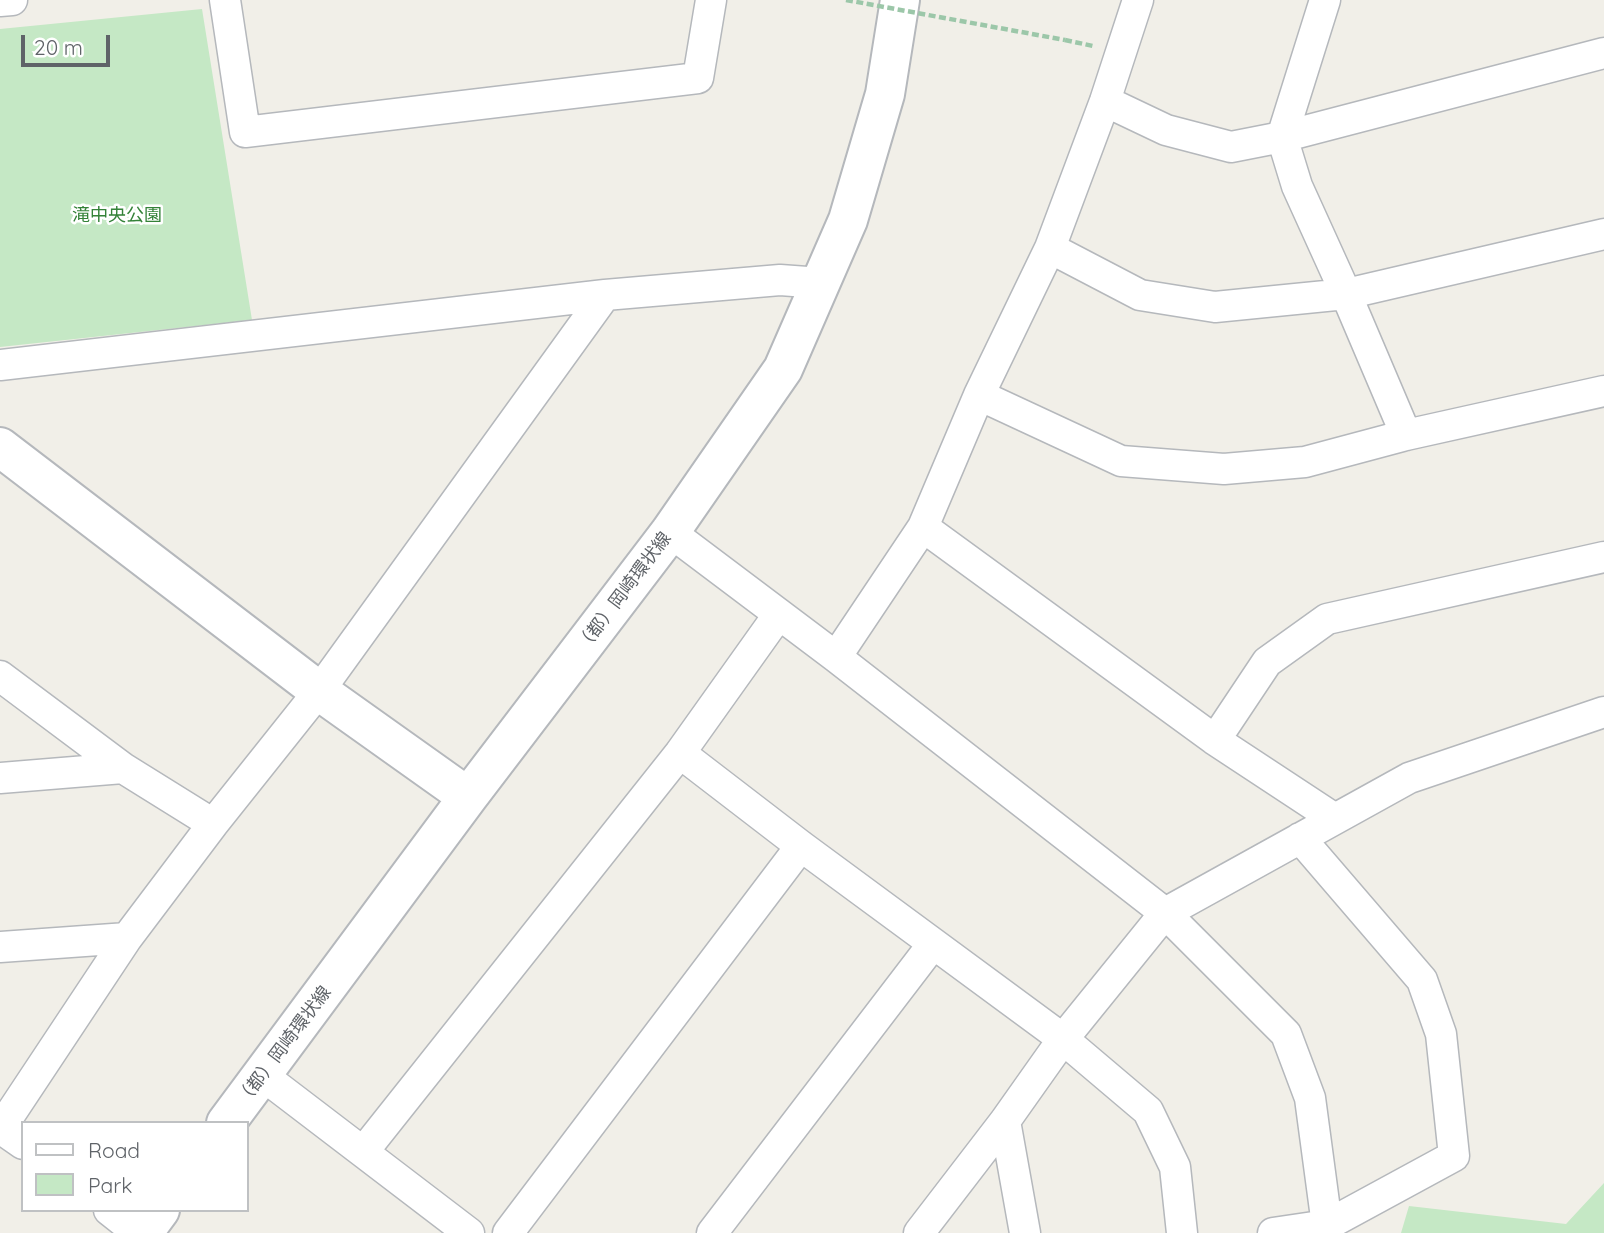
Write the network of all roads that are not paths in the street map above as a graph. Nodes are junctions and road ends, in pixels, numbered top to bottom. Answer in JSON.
{"nodes":[{"id":1,"x":12,"y":0,"type":"edge"},
{"id":2,"x":225,"y":0,"type":"edge"},
{"id":3,"x":711,"y":0,"type":"edge"},
{"id":4,"x":900,"y":0,"type":"edge"},
{"id":5,"x":1138,"y":0,"type":"edge"},
{"id":6,"x":1325,"y":0,"type":"edge"},
{"id":7,"x":0,"y":1,"type":"edge"},
{"id":8,"x":1604,"y":53,"type":"edge"},
{"id":9,"x":1105,"y":101,"type":"junction"},
{"id":10,"x":1282,"y":137,"type":"junction"},
{"id":11,"x":1604,"y":234,"type":"edge"},
{"id":12,"x":1049,"y":248,"type":"junction"},
{"id":13,"x":821,"y":283,"type":"junction"},
{"id":14,"x":1346,"y":294,"type":"junction"},
{"id":15,"x":605,"y":295,"type":"junction"},
{"id":16,"x":0,"y":365,"type":"edge"},
{"id":17,"x":1604,"y":391,"type":"edge"},
{"id":18,"x":979,"y":395,"type":"junction"},
{"id":19,"x":1406,"y":435,"type":"junction"},
{"id":20,"x":0,"y":447,"type":"edge"},
{"id":21,"x":922,"y":527,"type":"junction"},
{"id":22,"x":670,"y":532,"type":"junction"},
{"id":23,"x":1604,"y":557,"type":"edge"},
{"id":24,"x":779,"y":614,"type":"junction"},
{"id":25,"x":836,"y":657,"type":"junction"},
{"id":26,"x":0,"y":676,"type":"edge"},
{"id":27,"x":318,"y":691,"type":"junction"},
{"id":28,"x":1604,"y":712,"type":"edge"},
{"id":29,"x":1215,"y":740,"type":"junction"},
{"id":30,"x":680,"y":753,"type":"junction"},
{"id":31,"x":123,"y":768,"type":"junction"},
{"id":32,"x":0,"y":778,"type":"edge"},
{"id":33,"x":468,"y":797,"type":"junction"},
{"id":34,"x":1335,"y":819,"type":"junction"},
{"id":35,"x":212,"y":824,"type":"junction"},
{"id":36,"x":1300,"y":838,"type":"junction"},
{"id":37,"x":801,"y":846,"type":"junction"},
{"id":38,"x":1165,"y":913,"type":"junction"},
{"id":39,"x":127,"y":938,"type":"junction"},
{"id":40,"x":933,"y":944,"type":"junction"},
{"id":41,"x":0,"y":947,"type":"edge"},
{"id":42,"x":1063,"y":1039,"type":"junction"},
{"id":43,"x":262,"y":1075,"type":"junction"},
{"id":44,"x":228,"y":1121,"type":"edge"},
{"id":45,"x":1006,"y":1121,"type":"junction"},
{"id":46,"x":8,"y":1133,"type":"edge"},
{"id":47,"x":363,"y":1152,"type":"junction"},
{"id":48,"x":112,"y":1212,"type":"edge"},
{"id":49,"x":158,"y":1212,"type":"edge"},
{"id":50,"x":1327,"y":1225,"type":"junction"},
{"id":51,"x":140,"y":1233,"type":"edge"},
{"id":52,"x":470,"y":1233,"type":"edge"},
{"id":53,"x":508,"y":1233,"type":"edge"},
{"id":54,"x":712,"y":1233,"type":"edge"},
{"id":55,"x":919,"y":1233,"type":"edge"},
{"id":56,"x":1025,"y":1233,"type":"edge"},
{"id":57,"x":1182,"y":1233,"type":"edge"},
{"id":58,"x":1273,"y":1233,"type":"edge"}],
"edges":[{"from":1,"to":7,"type":"street"},
{"from":2,"to":3,"type":"street"},
{"from":4,"to":13,"type":"street","name":"（都）岡崎環状線"},
{"from":5,"to":9,"type":"street"},
{"from":6,"to":10,"type":"street"},
{"from":8,"to":10,"type":"street"},
{"from":9,"to":10,"type":"street"},
{"from":9,"to":12,"type":"street"},
{"from":10,"to":14,"type":"street"},
{"from":11,"to":14,"type":"street"},
{"from":12,"to":14,"type":"street"},
{"from":12,"to":18,"type":"street"},
{"from":13,"to":15,"type":"street"},
{"from":13,"to":22,"type":"street","name":"（都）岡崎環状線"},
{"from":14,"to":19,"type":"street"},
{"from":15,"to":16,"type":"street"},
{"from":15,"to":27,"type":"street"},
{"from":17,"to":19,"type":"street"},
{"from":18,"to":19,"type":"street"},
{"from":18,"to":21,"type":"street"},
{"from":20,"to":27,"type":"street"},
{"from":21,"to":25,"type":"street"},
{"from":21,"to":29,"type":"street"},
{"from":22,"to":24,"type":"street"},
{"from":22,"to":33,"type":"street","name":"（都）岡崎環状線"},
{"from":23,"to":29,"type":"street"},
{"from":24,"to":25,"type":"street"},
{"from":24,"to":30,"type":"street"},
{"from":25,"to":38,"type":"street"},
{"from":26,"to":31,"type":"street"},
{"from":27,"to":33,"type":"street"},
{"from":27,"to":35,"type":"street"},
{"from":28,"to":34,"type":"street"},
{"from":29,"to":34,"type":"street"},
{"from":30,"to":37,"type":"street"},
{"from":30,"to":47,"type":"street"},
{"from":31,"to":32,"type":"street"},
{"from":31,"to":35,"type":"street"},
{"from":33,"to":43,"type":"street","name":"（都）岡崎環状線"},
{"from":34,"to":36,"type":"street"},
{"from":35,"to":39,"type":"street"},
{"from":36,"to":38,"type":"street"},
{"from":36,"to":50,"type":"street"},
{"from":37,"to":40,"type":"street"},
{"from":37,"to":53,"type":"street"},
{"from":38,"to":42,"type":"street"},
{"from":38,"to":50,"type":"street"},
{"from":39,"to":41,"type":"street"},
{"from":39,"to":46,"type":"street"},
{"from":40,"to":42,"type":"street"},
{"from":40,"to":54,"type":"street"},
{"from":42,"to":45,"type":"street"},
{"from":42,"to":57,"type":"street"},
{"from":43,"to":44,"type":"street","name":"（都）岡崎環状線"},
{"from":43,"to":47,"type":"street"},
{"from":45,"to":55,"type":"street"},
{"from":45,"to":56,"type":"street"},
{"from":47,"to":52,"type":"street"},
{"from":48,"to":51,"type":"street"},
{"from":49,"to":51,"type":"street"},
{"from":50,"to":58,"type":"street"}]}
